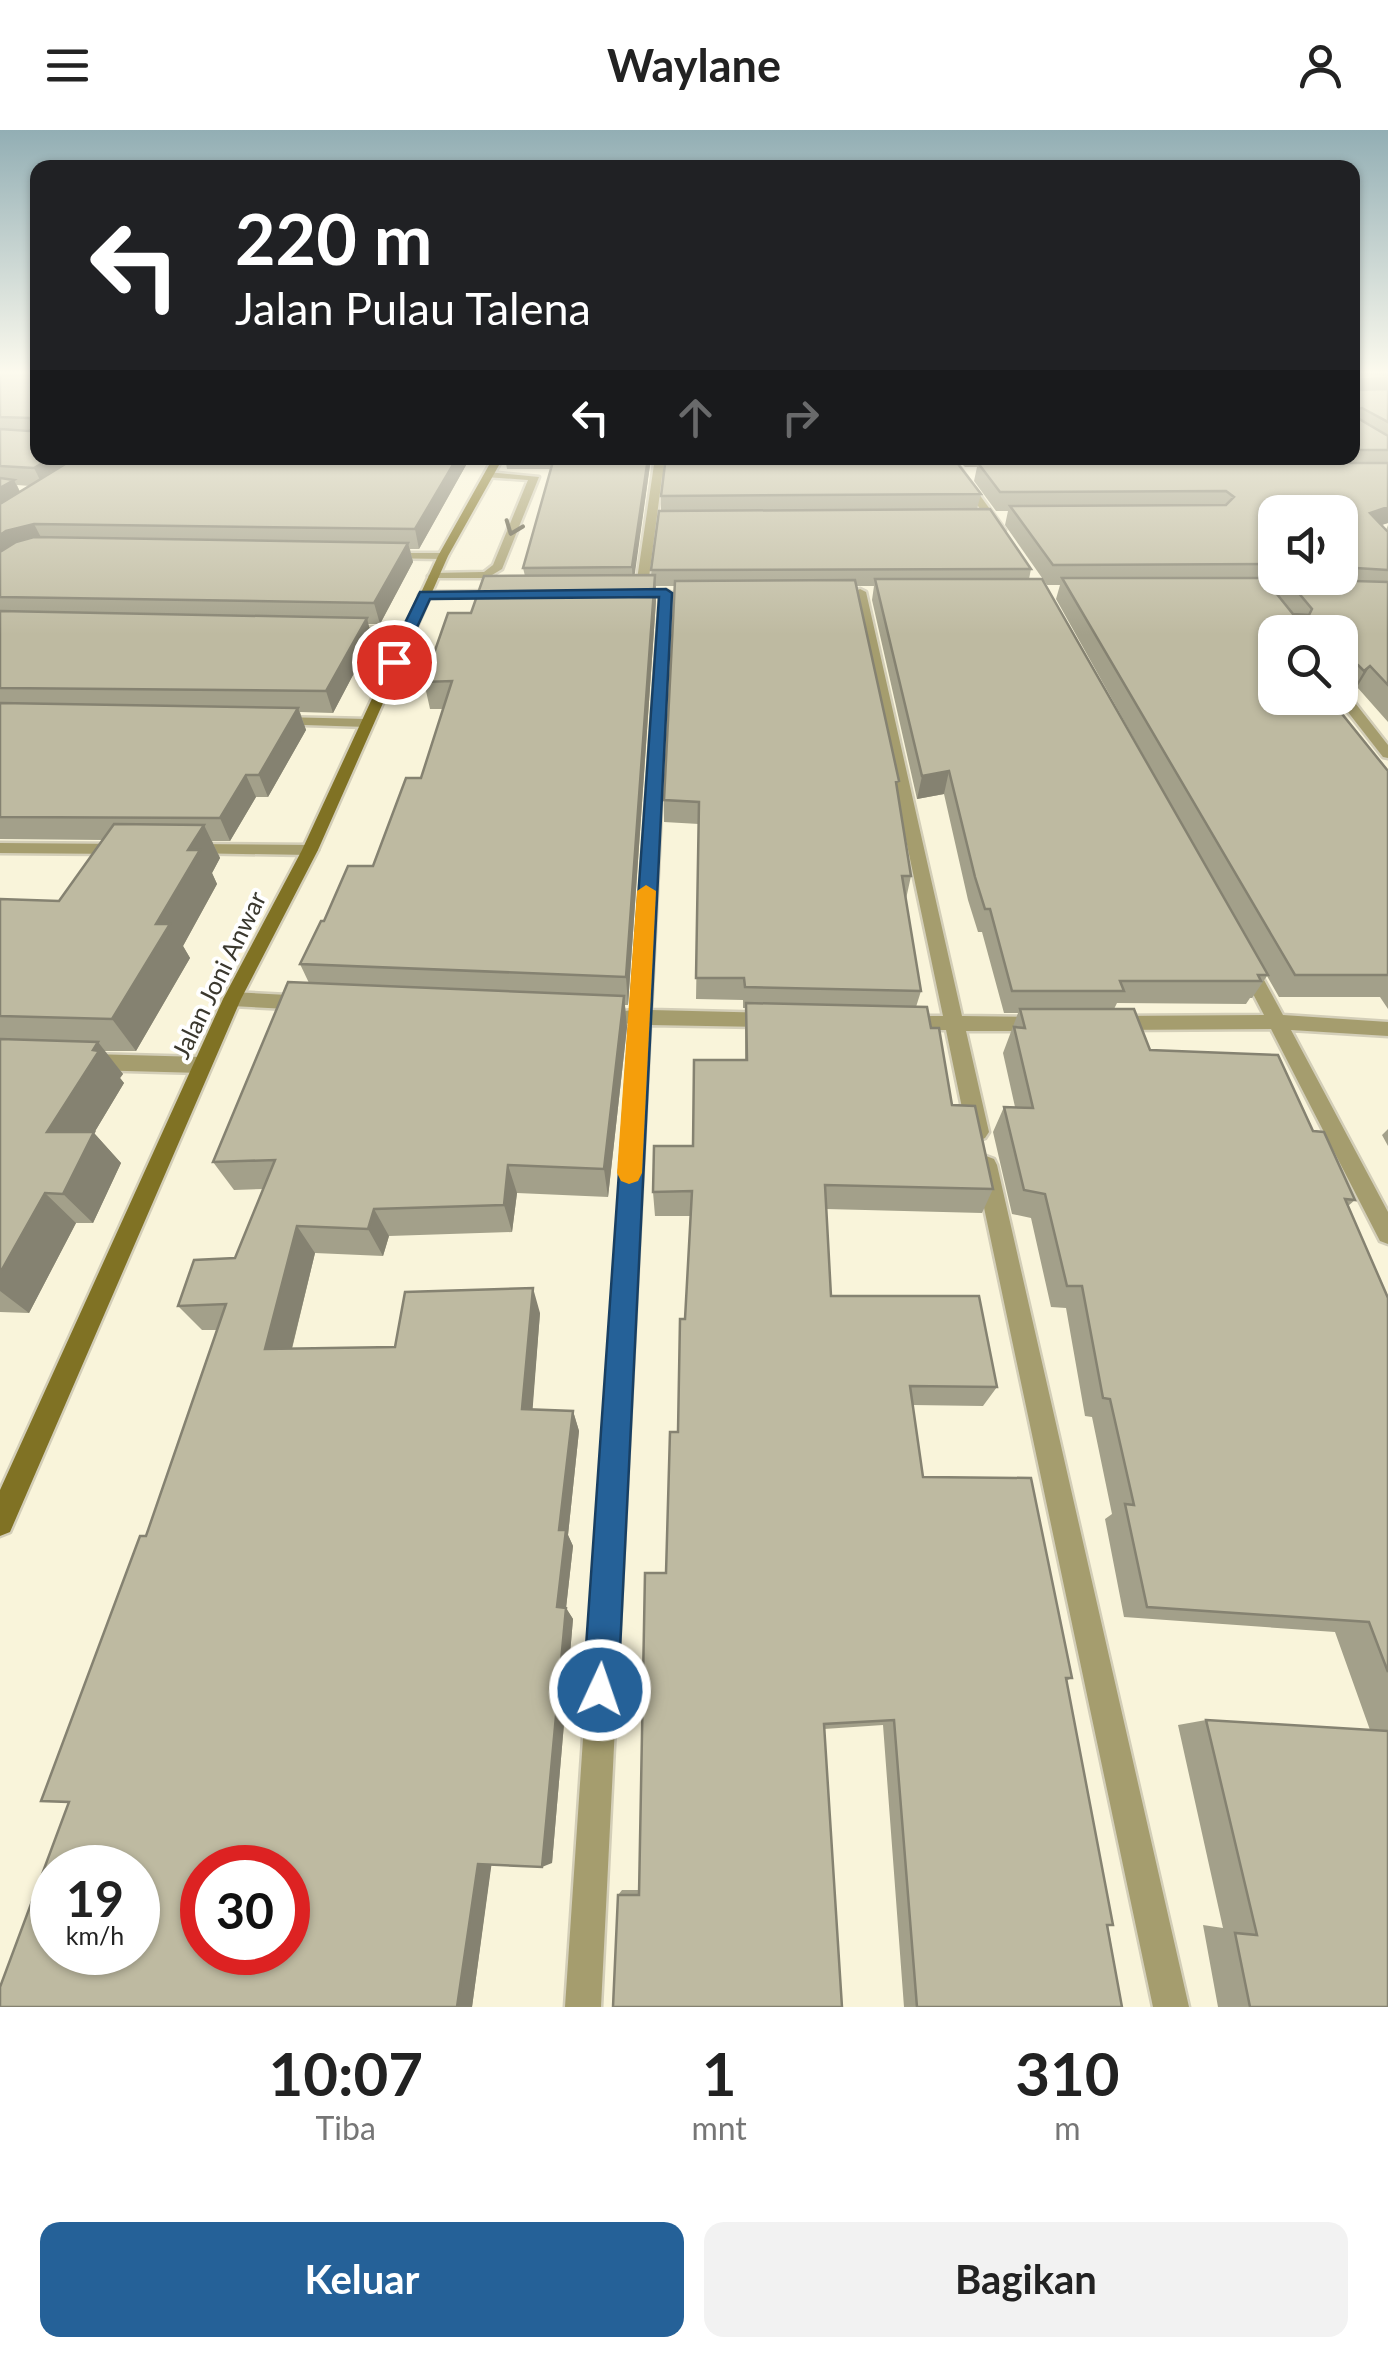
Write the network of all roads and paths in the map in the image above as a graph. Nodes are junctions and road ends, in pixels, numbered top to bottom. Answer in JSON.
{"nodes":[{"id":1,"x":659,"y":465,"type":"edge"},
{"id":2,"x":955,"y":465,"type":"edge"},
{"id":3,"x":493,"y":466,"type":"edge"},
{"id":4,"x":658,"y":474,"type":"junction"},
{"id":5,"x":696,"y":474,"type":"edge"},
{"id":6,"x":944,"y":475,"type":"edge"},
{"id":7,"x":963,"y":475,"type":"junction"},
{"id":8,"x":980,"y":475,"type":"edge"},
{"id":9,"x":652,"y":520,"type":"junction"},
{"id":10,"x":671,"y":520,"type":"edge"},
{"id":11,"x":975,"y":521,"type":"edge"},
{"id":12,"x":994,"y":521,"type":"junction"},
{"id":13,"x":1012,"y":521,"type":"edge"},
{"id":14,"x":1004,"y":536,"type":"edge"},
{"id":15,"x":363,"y":555,"type":"edge"},
{"id":16,"x":443,"y":556,"type":"junction"},
{"id":17,"x":434,"y":576,"type":"junction"},
{"id":18,"x":859,"y":592,"type":"edge"},
{"id":19,"x":622,"y":593,"type":"edge"},
{"id":20,"x":664,"y":593,"type":"junction"},
{"id":21,"x":523,"y":594,"type":"edge"},
{"id":22,"x":425,"y":595,"type":"junction"},
{"id":23,"x":330,"y":630,"type":"edge"},
{"id":24,"x":408,"y":632,"type":"junction"},
{"id":25,"x":1357,"y":715,"type":"edge"},
{"id":26,"x":270,"y":721,"type":"edge"},
{"id":27,"x":367,"y":723,"type":"junction"},
{"id":28,"x":1388,"y":754,"type":"edge"},
{"id":29,"x":0,"y":848,"type":"edge"},
{"id":30,"x":136,"y":849,"type":"edge"},
{"id":31,"x":174,"y":849,"type":"edge"},
{"id":32,"x":310,"y":850,"type":"junction"},
{"id":33,"x":1241,"y":954,"type":"edge"},
{"id":34,"x":232,"y":999,"type":"junction"},
{"id":35,"x":331,"y":1004,"type":"edge"},
{"id":36,"x":600,"y":1016,"type":"edge"},
{"id":37,"x":638,"y":1018,"type":"junction"},
{"id":38,"x":796,"y":1021,"type":"edge"},
{"id":39,"x":876,"y":1022,"type":"edge"},
{"id":40,"x":1279,"y":1022,"type":"junction"},
{"id":41,"x":954,"y":1024,"type":"junction"},
{"id":42,"x":1388,"y":1030,"type":"edge"},
{"id":43,"x":74,"y":1061,"type":"edge"},
{"id":44,"x":202,"y":1065,"type":"junction"},
{"id":45,"x":1388,"y":1234,"type":"edge"},
{"id":46,"x":0,"y":1522,"type":"edge"},
{"id":47,"x":583,"y":2007,"type":"edge"},
{"id":48,"x":1171,"y":2007,"type":"edge"}],
"edges":[{"from":1,"to":4,"type":"street"},
{"from":2,"to":7,"type":"street"},
{"from":3,"to":16,"type":"main road","name":"Jalan Joni Anwar"},
{"from":3,"to":17,"type":"street","one_way":true},
{"from":4,"to":5,"type":"street"},
{"from":4,"to":9,"type":"street"},
{"from":6,"to":7,"type":"street"},
{"from":7,"to":8,"type":"street"},
{"from":7,"to":12,"type":"street"},
{"from":9,"to":10,"type":"street"},
{"from":9,"to":20,"type":"street"},
{"from":11,"to":12,"type":"street"},
{"from":12,"to":13,"type":"street"},
{"from":12,"to":14,"type":"street"},
{"from":15,"to":16,"type":"street"},
{"from":16,"to":17,"type":"main road","name":"Jalan Joni Anwar"},
{"from":17,"to":22,"type":"main road","name":"Jalan Joni Anwar"},
{"from":18,"to":41,"type":"street"},
{"from":19,"to":20,"type":"street"},
{"from":20,"to":37,"type":"street"},
{"from":21,"to":22,"type":"street"},
{"from":22,"to":24,"type":"main road","name":"Jalan Joni Anwar"},
{"from":23,"to":24,"type":"street"},
{"from":24,"to":27,"type":"main road","name":"Jalan Joni Anwar"},
{"from":25,"to":28,"type":"street"},
{"from":26,"to":27,"type":"street"},
{"from":27,"to":32,"type":"main road","name":"Jalan Joni Anwar"},
{"from":29,"to":30,"type":"street"},
{"from":31,"to":32,"type":"street"},
{"from":32,"to":34,"type":"main road","name":"Jalan Joni Anwar"},
{"from":33,"to":40,"type":"street"},
{"from":34,"to":35,"type":"street"},
{"from":34,"to":44,"type":"main road","name":"Jalan Joni Anwar"},
{"from":36,"to":37,"type":"street"},
{"from":37,"to":38,"type":"street"},
{"from":37,"to":47,"type":"street"},
{"from":39,"to":41,"type":"street"},
{"from":40,"to":41,"type":"street"},
{"from":40,"to":42,"type":"street"},
{"from":40,"to":45,"type":"street"},
{"from":41,"to":48,"type":"street"},
{"from":43,"to":44,"type":"street"},
{"from":44,"to":46,"type":"main road","name":"Jalan Joni Anwar"}]}
